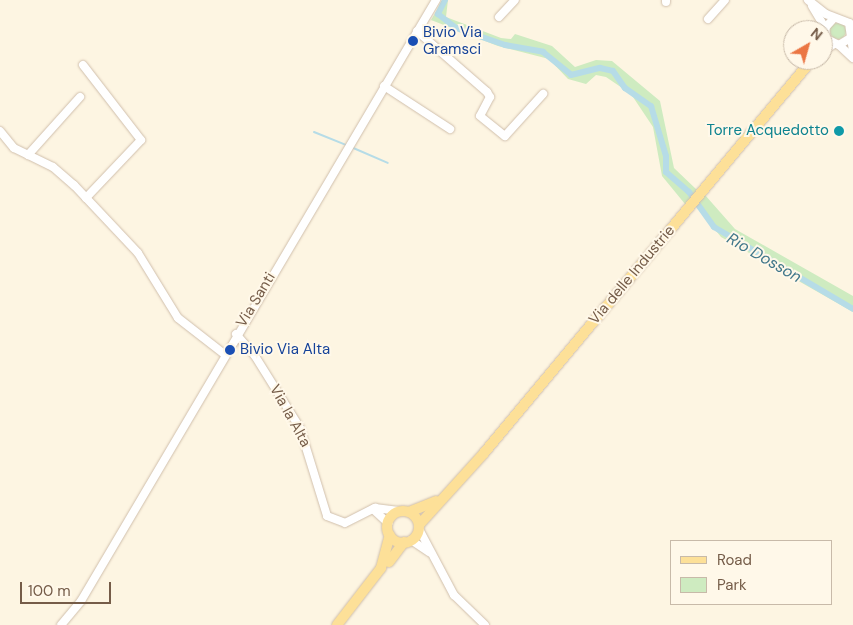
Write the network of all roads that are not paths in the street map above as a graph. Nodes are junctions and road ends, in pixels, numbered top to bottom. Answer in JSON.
{"nodes":[{"id":1,"x":436,"y":0,"type":"edge"},
{"id":2,"x":515,"y":0,"type":"edge"},
{"id":3,"x":725,"y":0,"type":"edge"},
{"id":4,"x":808,"y":0,"type":"edge"},
{"id":5,"x":853,"y":15,"type":"edge"},
{"id":6,"x":499,"y":18,"type":"dead end"},
{"id":7,"x":834,"y":18,"type":"joint"},
{"id":8,"x":842,"y":18,"type":"junction"},
{"id":9,"x":708,"y":19,"type":"dead end"},
{"id":10,"x":817,"y":20,"type":"edge"},
{"id":11,"x":417,"y":31,"type":"junction"},
{"id":12,"x":852,"y":32,"type":"edge"},
{"id":13,"x":833,"y":41,"type":"edge"},
{"id":14,"x":837,"y":44,"type":"junction"},
{"id":15,"x":833,"y":46,"type":"edge"},
{"id":16,"x":853,"y":50,"type":"edge"},
{"id":17,"x":853,"y":58,"type":"edge"},
{"id":18,"x":83,"y":65,"type":"dead end"},
{"id":19,"x":803,"y":70,"type":"edge"},
{"id":20,"x":384,"y":86,"type":"junction"},
{"id":21,"x":543,"y":94,"type":"dead end"},
{"id":22,"x":80,"y":97,"type":"dead end"},
{"id":23,"x":450,"y":129,"type":"dead end"},
{"id":24,"x":0,"y":131,"type":"edge"},
{"id":25,"x":28,"y":156,"type":"junction"},
{"id":26,"x":86,"y":198,"type":"junction"},
{"id":27,"x":236,"y":334,"type":"junction"},
{"id":28,"x":224,"y":354,"type":"junction"},
{"id":29,"x":458,"y":483,"type":"junction"},
{"id":30,"x":371,"y":509,"type":"junction"},
{"id":31,"x":405,"y":512,"type":"junction"},
{"id":32,"x":388,"y":523,"type":"junction"},
{"id":33,"x":419,"y":527,"type":"junction"},
{"id":34,"x":390,"y":534,"type":"junction"},
{"id":35,"x":407,"y":541,"type":"junction"},
{"id":36,"x":441,"y":570,"type":"junction"},
{"id":37,"x":61,"y":625,"type":"edge"},
{"id":38,"x":337,"y":625,"type":"edge"},
{"id":39,"x":343,"y":625,"type":"edge"},
{"id":40,"x":485,"y":625,"type":"edge"}],
"edges":[{"from":1,"to":11,"type":"street","name":"Via Santi"},
{"from":2,"to":6,"type":"street"},
{"from":3,"to":9,"type":"street"},
{"from":4,"to":7,"type":"street"},
{"from":4,"to":10,"type":"street"},
{"from":5,"to":8,"type":"street"},
{"from":7,"to":8,"type":"street"},
{"from":8,"to":12,"type":"street"},
{"from":11,"to":20,"type":"street","name":"Via Santi"},
{"from":11,"to":21,"type":"street"},
{"from":12,"to":14,"type":"street"},
{"from":12,"to":16,"type":"street"},
{"from":13,"to":14,"type":"street"},
{"from":14,"to":15,"type":"street"},
{"from":14,"to":17,"type":"street"},
{"from":18,"to":26,"type":"street"},
{"from":19,"to":29,"type":"main road","name":"Via delle Industrie"},
{"from":20,"to":23,"type":"street"},
{"from":20,"to":27,"type":"street","name":"Via Santi"},
{"from":22,"to":25,"type":"street"},
{"from":24,"to":25,"type":"street"},
{"from":25,"to":26,"type":"street"},
{"from":26,"to":28,"type":"street"},
{"from":27,"to":28,"type":"street","name":"Via Santi"},
{"from":27,"to":30,"type":"street","name":"Via la Alta"},
{"from":28,"to":37,"type":"street","name":"Via Santi"},
{"from":29,"to":31,"type":"main road","name":"Via delle Industrie"},
{"from":29,"to":33,"type":"main road","name":"Via delle Industrie"},
{"from":30,"to":31,"type":"street"},
{"from":30,"to":32,"type":"street"},
{"from":31,"to":32,"type":"main road"},
{"from":31,"to":33,"type":"main road"},
{"from":32,"to":34,"type":"main road"},
{"from":33,"to":35,"type":"main road","name":"Via delle Industrie"},
{"from":33,"to":36,"type":"street"},
{"from":34,"to":35,"type":"main road"},
{"from":34,"to":38,"type":"main road"},
{"from":35,"to":36,"type":"street"},
{"from":35,"to":39,"type":"main road"},
{"from":36,"to":40,"type":"street"}]}
